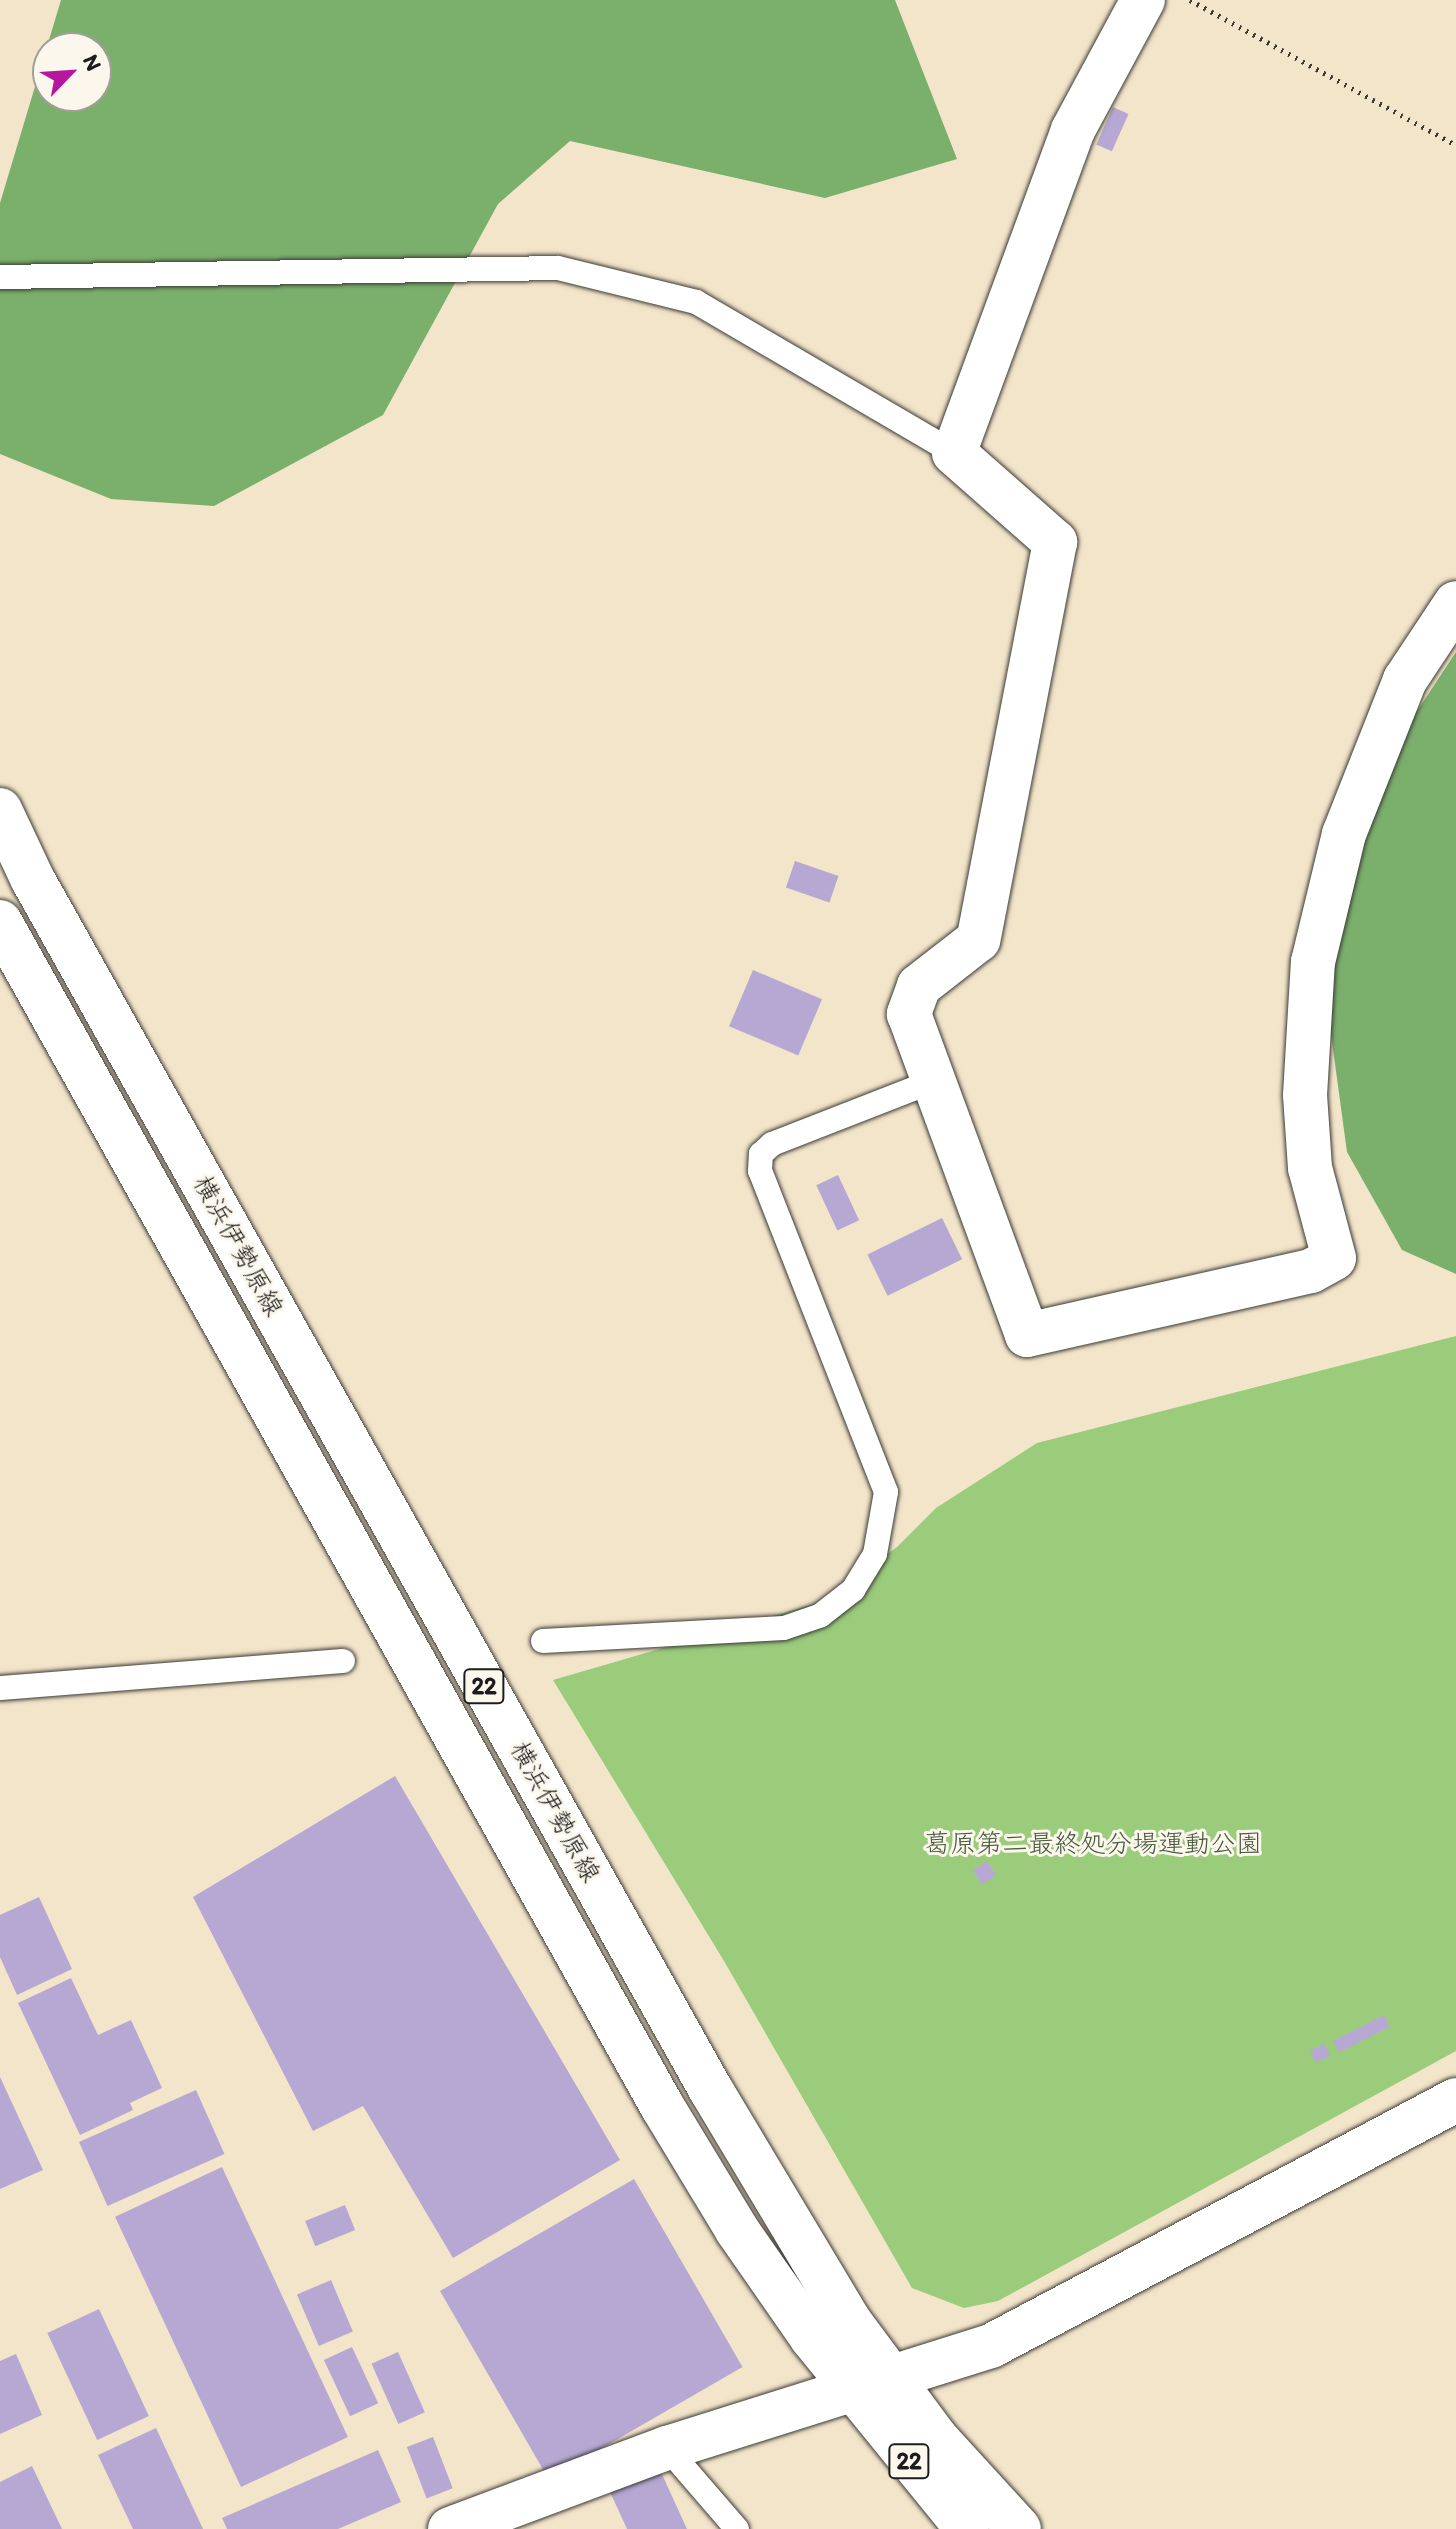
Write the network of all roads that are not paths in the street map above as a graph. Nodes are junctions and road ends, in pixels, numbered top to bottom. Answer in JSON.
{"nodes":[{"id":1,"x":1143,"y":0,"type":"edge"},
{"id":2,"x":0,"y":277,"type":"edge"},
{"id":3,"x":954,"y":453,"type":"junction"},
{"id":4,"x":1456,"y":603,"type":"edge"},
{"id":5,"x":0,"y":810,"type":"edge"},
{"id":6,"x":0,"y":922,"type":"edge"},
{"id":7,"x":934,"y":1081,"type":"junction"},
{"id":8,"x":543,"y":1641,"type":"dead end"},
{"id":9,"x":343,"y":1661,"type":"dead end"},
{"id":10,"x":0,"y":1688,"type":"edge"},
{"id":11,"x":1456,"y":2100,"type":"edge"},
{"id":12,"x":872,"y":2386,"type":"junction"},
{"id":13,"x":667,"y":2448,"type":"junction"},
{"id":14,"x":450,"y":2529,"type":"edge"},
{"id":15,"x":737,"y":2529,"type":"edge"},
{"id":16,"x":967,"y":2529,"type":"edge"},
{"id":17,"x":1019,"y":2529,"type":"edge"}],
"edges":[{"from":1,"to":3,"type":"main road"},
{"from":2,"to":3,"type":"lane"},
{"from":3,"to":7,"type":"main road"},
{"from":4,"to":7,"type":"main road"},
{"from":5,"to":12,"type":"main road","name":"横浜伊勢原線","number":"22"},
{"from":6,"to":12,"type":"main road","name":"横浜伊勢原線","number":"22"},
{"from":7,"to":8,"type":"lane"},
{"from":9,"to":10,"type":"lane"},
{"from":11,"to":12,"type":"main road"},
{"from":12,"to":13,"type":"main road"},
{"from":12,"to":16,"type":"main road","name":"横浜伊勢原線","number":"22"},
{"from":12,"to":17,"type":"main road","name":"横浜伊勢原線","number":"22"},
{"from":13,"to":14,"type":"main road"},
{"from":13,"to":15,"type":"lane"}]}
